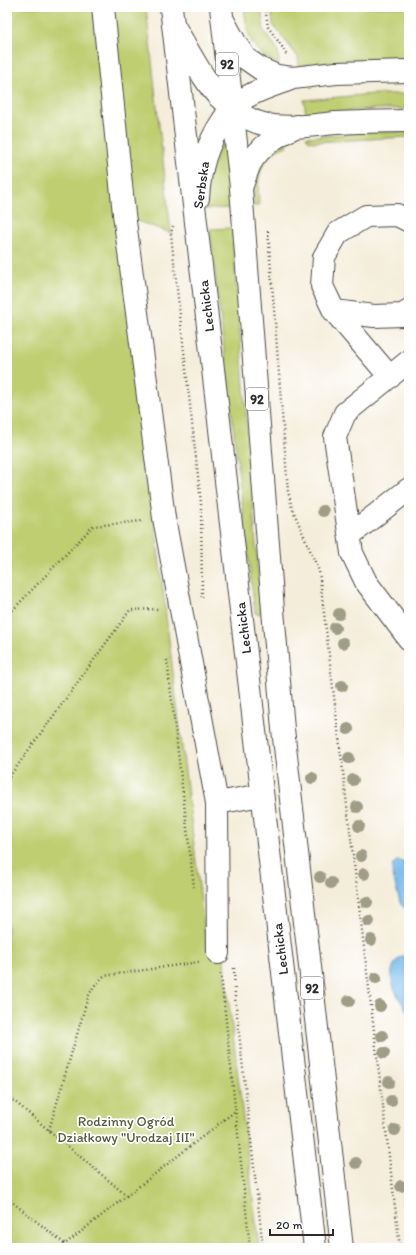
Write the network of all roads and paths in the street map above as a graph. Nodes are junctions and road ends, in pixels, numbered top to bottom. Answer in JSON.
{"nodes":[{"id":1,"x":103,"y":7,"type":"edge"},
{"id":2,"x":265,"y":7,"type":"edge"},
{"id":3,"x":222,"y":14,"type":"edge"},
{"id":4,"x":172,"y":16,"type":"edge"},
{"id":5,"x":291,"y":69,"type":"junction"},
{"id":6,"x":409,"y":71,"type":"edge"},
{"id":7,"x":232,"y":108,"type":"junction"},
{"id":8,"x":409,"y":121,"type":"edge"},
{"id":9,"x":297,"y":126,"type":"junction"},
{"id":10,"x":241,"y":188,"type":"junction"},
{"id":11,"x":196,"y":221,"type":"junction"},
{"id":12,"x":409,"y":221,"type":"edge"},
{"id":13,"x":267,"y":229,"type":"dead end"},
{"id":14,"x":409,"y":311,"type":"edge"},
{"id":15,"x":334,"y":312,"type":"junction"},
{"id":16,"x":409,"y":361,"type":"edge"},
{"id":17,"x":390,"y":377,"type":"junction"},
{"id":18,"x":409,"y":489,"type":"edge"},
{"id":19,"x":164,"y":518,"type":"junction"},
{"id":20,"x":350,"y":535,"type":"junction"},
{"id":21,"x":160,"y":609,"type":"dead end"},
{"id":22,"x":7,"y":616,"type":"edge"},
{"id":23,"x":409,"y":639,"type":"edge"},
{"id":24,"x":166,"y":656,"type":"dead end"},
{"id":25,"x":7,"y":780,"type":"edge"},
{"id":26,"x":262,"y":795,"type":"junction"},
{"id":27,"x":217,"y":803,"type":"junction"},
{"id":28,"x":195,"y":891,"type":"dead end"},
{"id":29,"x":211,"y":958,"type":"junction"},
{"id":30,"x":409,"y":1015,"type":"edge"},
{"id":31,"x":406,"y":1017,"type":"dead end"},
{"id":32,"x":7,"y":1095,"type":"edge"},
{"id":33,"x":235,"y":1112,"type":"junction"},
{"id":34,"x":49,"y":1130,"type":"junction"},
{"id":35,"x":127,"y":1196,"type":"junction"},
{"id":36,"x":7,"y":1198,"type":"edge"},
{"id":37,"x":65,"y":1244,"type":"junction"},
{"id":38,"x":60,"y":1248,"type":"edge"},
{"id":39,"x":250,"y":1248,"type":"edge"},
{"id":40,"x":315,"y":1248,"type":"edge"},
{"id":41,"x":342,"y":1248,"type":"edge"},
{"id":42,"x":400,"y":1248,"type":"edge"}],
"edges":[{"from":1,"to":19,"type":"main road"},
{"from":2,"to":5,"type":"path"},
{"from":3,"to":5,"type":"main road","name":"Serbska"},
{"from":3,"to":7,"type":"main road","name":"Lechicka","number":"92"},
{"from":4,"to":7,"type":"main road"},
{"from":4,"to":11,"type":"main road","name":"Lechicka","number":"92"},
{"from":5,"to":6,"type":"main road","name":"Serbska"},
{"from":5,"to":7,"type":"main road","name":"Serbska"},
{"from":7,"to":9,"type":"main road"},
{"from":7,"to":10,"type":"main road","name":"Lechicka","number":"92"},
{"from":7,"to":11,"type":"main road","name":"Serbska"},
{"from":8,"to":9,"type":"main road"},
{"from":9,"to":10,"type":"main road"},
{"from":10,"to":41,"type":"main road","name":"Lechicka","number":"92"},
{"from":11,"to":26,"type":"main road","name":"Lechicka","number":"92"},
{"from":12,"to":15,"type":"main road"},
{"from":13,"to":42,"type":"path"},
{"from":14,"to":15,"type":"main road"},
{"from":15,"to":17,"type":"main road"},
{"from":16,"to":17,"type":"main road"},
{"from":17,"to":20,"type":"main road"},
{"from":18,"to":20,"type":"main road"},
{"from":19,"to":22,"type":"path"},
{"from":19,"to":27,"type":"main road"},
{"from":20,"to":23,"type":"main road"},
{"from":21,"to":25,"type":"path"},
{"from":24,"to":28,"type":"path"},
{"from":26,"to":27,"type":"main road"},
{"from":26,"to":40,"type":"main road","name":"Lechicka","number":"92"},
{"from":27,"to":29,"type":"main road"},
{"from":29,"to":33,"type":"path"},
{"from":29,"to":34,"type":"path"},
{"from":30,"to":31,"type":"path"},
{"from":32,"to":34,"type":"path"},
{"from":33,"to":35,"type":"path"},
{"from":33,"to":39,"type":"path"},
{"from":34,"to":35,"type":"path"},
{"from":35,"to":37,"type":"path"},
{"from":36,"to":37,"type":"path"},
{"from":37,"to":38,"type":"path"}]}
